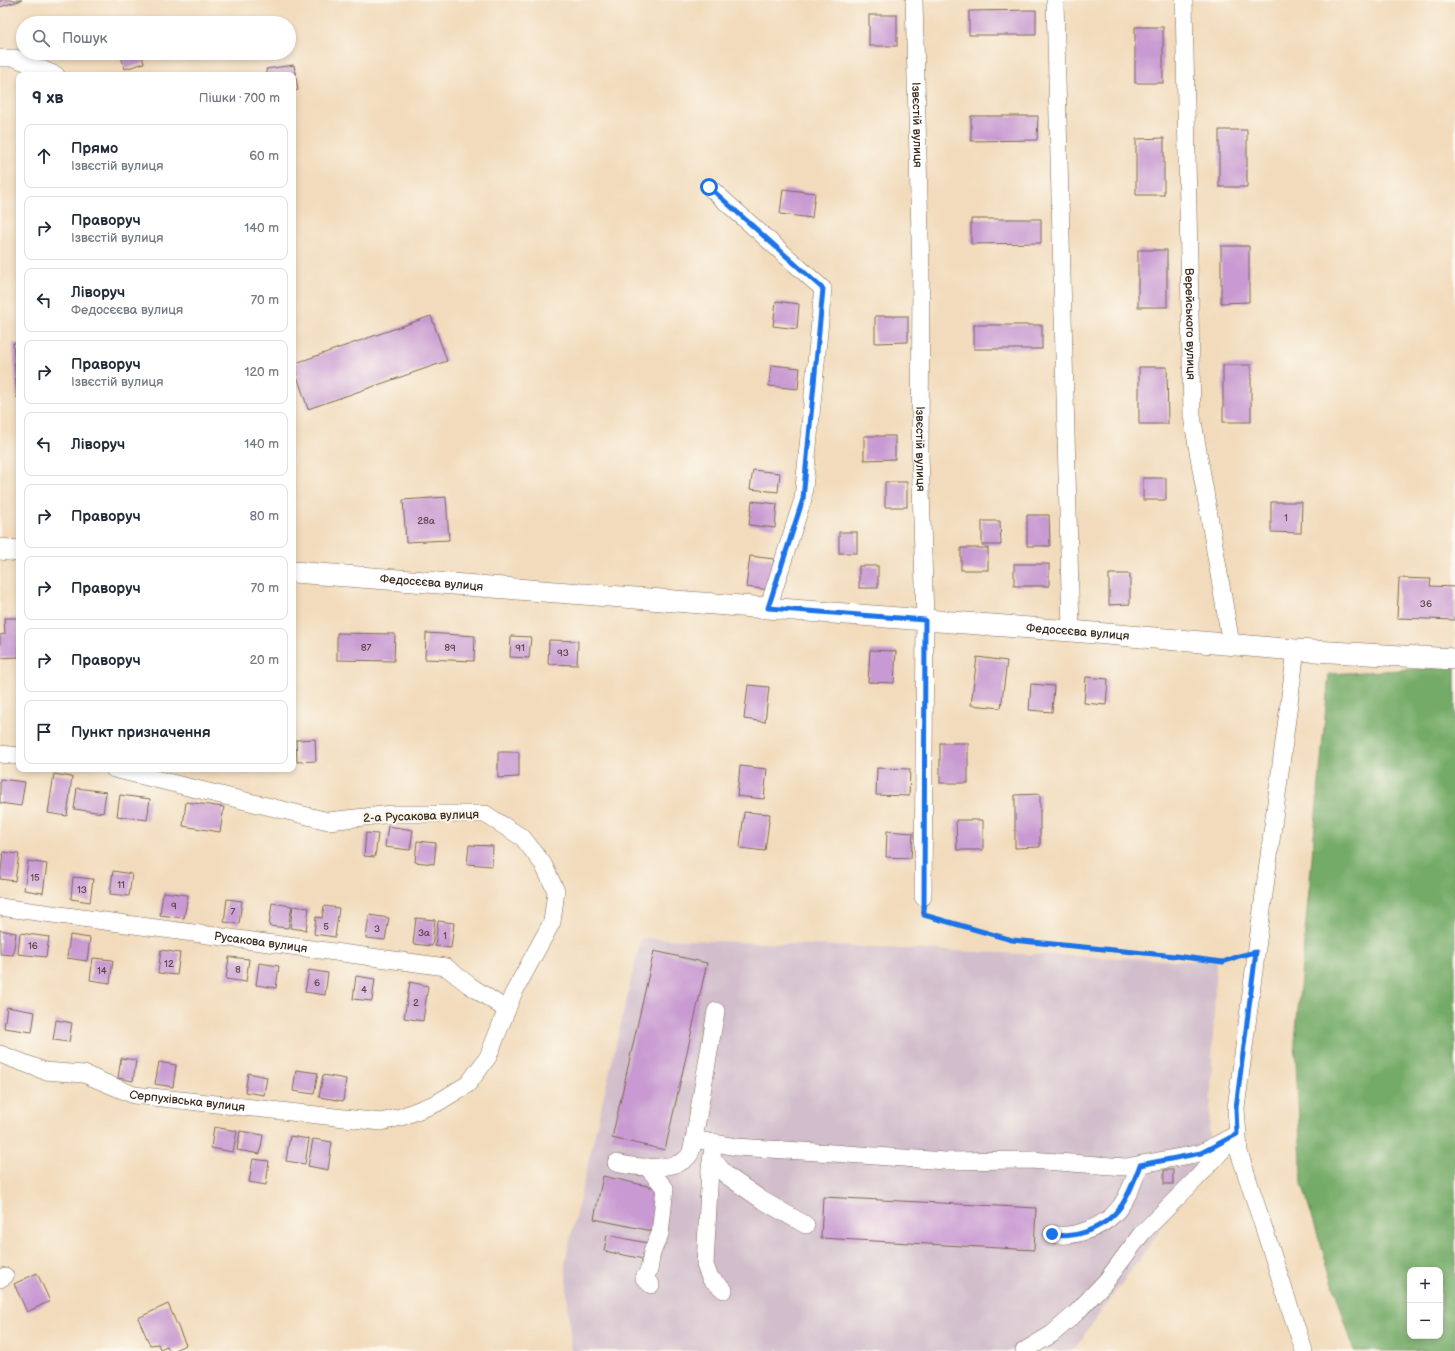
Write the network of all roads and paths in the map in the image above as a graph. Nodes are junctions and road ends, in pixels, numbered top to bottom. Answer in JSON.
{"nodes":[{"id":1,"x":914,"y":0,"type":"edge"},
{"id":2,"x":1055,"y":0,"type":"edge"},
{"id":3,"x":1184,"y":0,"type":"edge"},
{"id":4,"x":8,"y":58,"type":"edge"},
{"id":5,"x":48,"y":72,"type":"edge"},
{"id":6,"x":709,"y":187,"type":"dead end"},
{"id":7,"x":0,"y":549,"type":"edge"},
{"id":8,"x":16,"y":551,"type":"edge"},
{"id":9,"x":296,"y":572,"type":"edge"},
{"id":10,"x":768,"y":608,"type":"junction"},
{"id":11,"x":925,"y":620,"type":"junction"},
{"id":12,"x":1071,"y":631,"type":"junction"},
{"id":13,"x":1231,"y":644,"type":"junction"},
{"id":14,"x":1296,"y":650,"type":"junction"},
{"id":15,"x":1455,"y":659,"type":"edge"},
{"id":16,"x":0,"y":754,"type":"edge"},
{"id":17,"x":16,"y":756,"type":"edge"},
{"id":18,"x":126,"y":772,"type":"edge"},
{"id":19,"x":923,"y":897,"type":"joint"},
{"id":20,"x":0,"y":907,"type":"edge"},
{"id":21,"x":1256,"y":952,"type":"junction"},
{"id":22,"x":507,"y":1010,"type":"junction"},
{"id":23,"x":716,"y":1011,"type":"dead end"},
{"id":24,"x":0,"y":1054,"type":"edge"},
{"id":25,"x":381,"y":1122,"type":"joint"},
{"id":26,"x":1237,"y":1134,"type":"junction"},
{"id":27,"x":694,"y":1138,"type":"junction"},
{"id":28,"x":713,"y":1150,"type":"junction"},
{"id":29,"x":616,"y":1163,"type":"dead end"},
{"id":30,"x":1140,"y":1165,"type":"junction"},
{"id":31,"x":647,"y":1167,"type":"junction"},
{"id":32,"x":806,"y":1225,"type":"dead end"},
{"id":33,"x":1052,"y":1234,"type":"dead end"},
{"id":34,"x":651,"y":1285,"type":"dead end"},
{"id":35,"x":724,"y":1290,"type":"dead end"},
{"id":36,"x":1024,"y":1351,"type":"edge"},
{"id":37,"x":1304,"y":1351,"type":"edge"}],
"edges":[{"from":1,"to":11,"type":"street","name":"Ізвєстій вулиця"},
{"from":2,"to":12,"type":"street"},
{"from":3,"to":13,"type":"street","name":"Верейського вулиця"},
{"from":4,"to":5,"type":"street"},
{"from":6,"to":10,"type":"street"},
{"from":7,"to":8,"type":"main road"},
{"from":9,"to":10,"type":"main road","name":"Федосєєва вулиця"},
{"from":10,"to":11,"type":"main road","name":"Федосєєва вулиця"},
{"from":11,"to":12,"type":"main road","name":"Федосєєва вулиця"},
{"from":11,"to":19,"type":"street","name":"Ізвєстій вулиця"},
{"from":12,"to":13,"type":"main road","name":"Федосєєва вулиця"},
{"from":13,"to":14,"type":"main road","name":"Федосєєва вулиця"},
{"from":14,"to":15,"type":"main road","name":"Федосєєва вулиця"},
{"from":14,"to":21,"type":"street"},
{"from":16,"to":17,"type":"street"},
{"from":18,"to":22,"type":"street","name":"2-а Русакова вулиця"},
{"from":19,"to":21,"type":"path"},
{"from":20,"to":22,"type":"street","name":"Русакова вулиця"},
{"from":21,"to":26,"type":"street"},
{"from":22,"to":25,"type":"street","name":"2-а Русакова вулиця"},
{"from":23,"to":27,"type":"street"},
{"from":24,"to":25,"type":"street","name":"Серпухівська вулиця"},
{"from":26,"to":30,"type":"street"},
{"from":26,"to":36,"type":"street"},
{"from":26,"to":37,"type":"street"},
{"from":27,"to":28,"type":"street"},
{"from":27,"to":31,"type":"street"},
{"from":28,"to":30,"type":"street"},
{"from":28,"to":32,"type":"street"},
{"from":28,"to":35,"type":"street"},
{"from":29,"to":31,"type":"street"},
{"from":30,"to":33,"type":"street"},
{"from":31,"to":34,"type":"street"}]}
